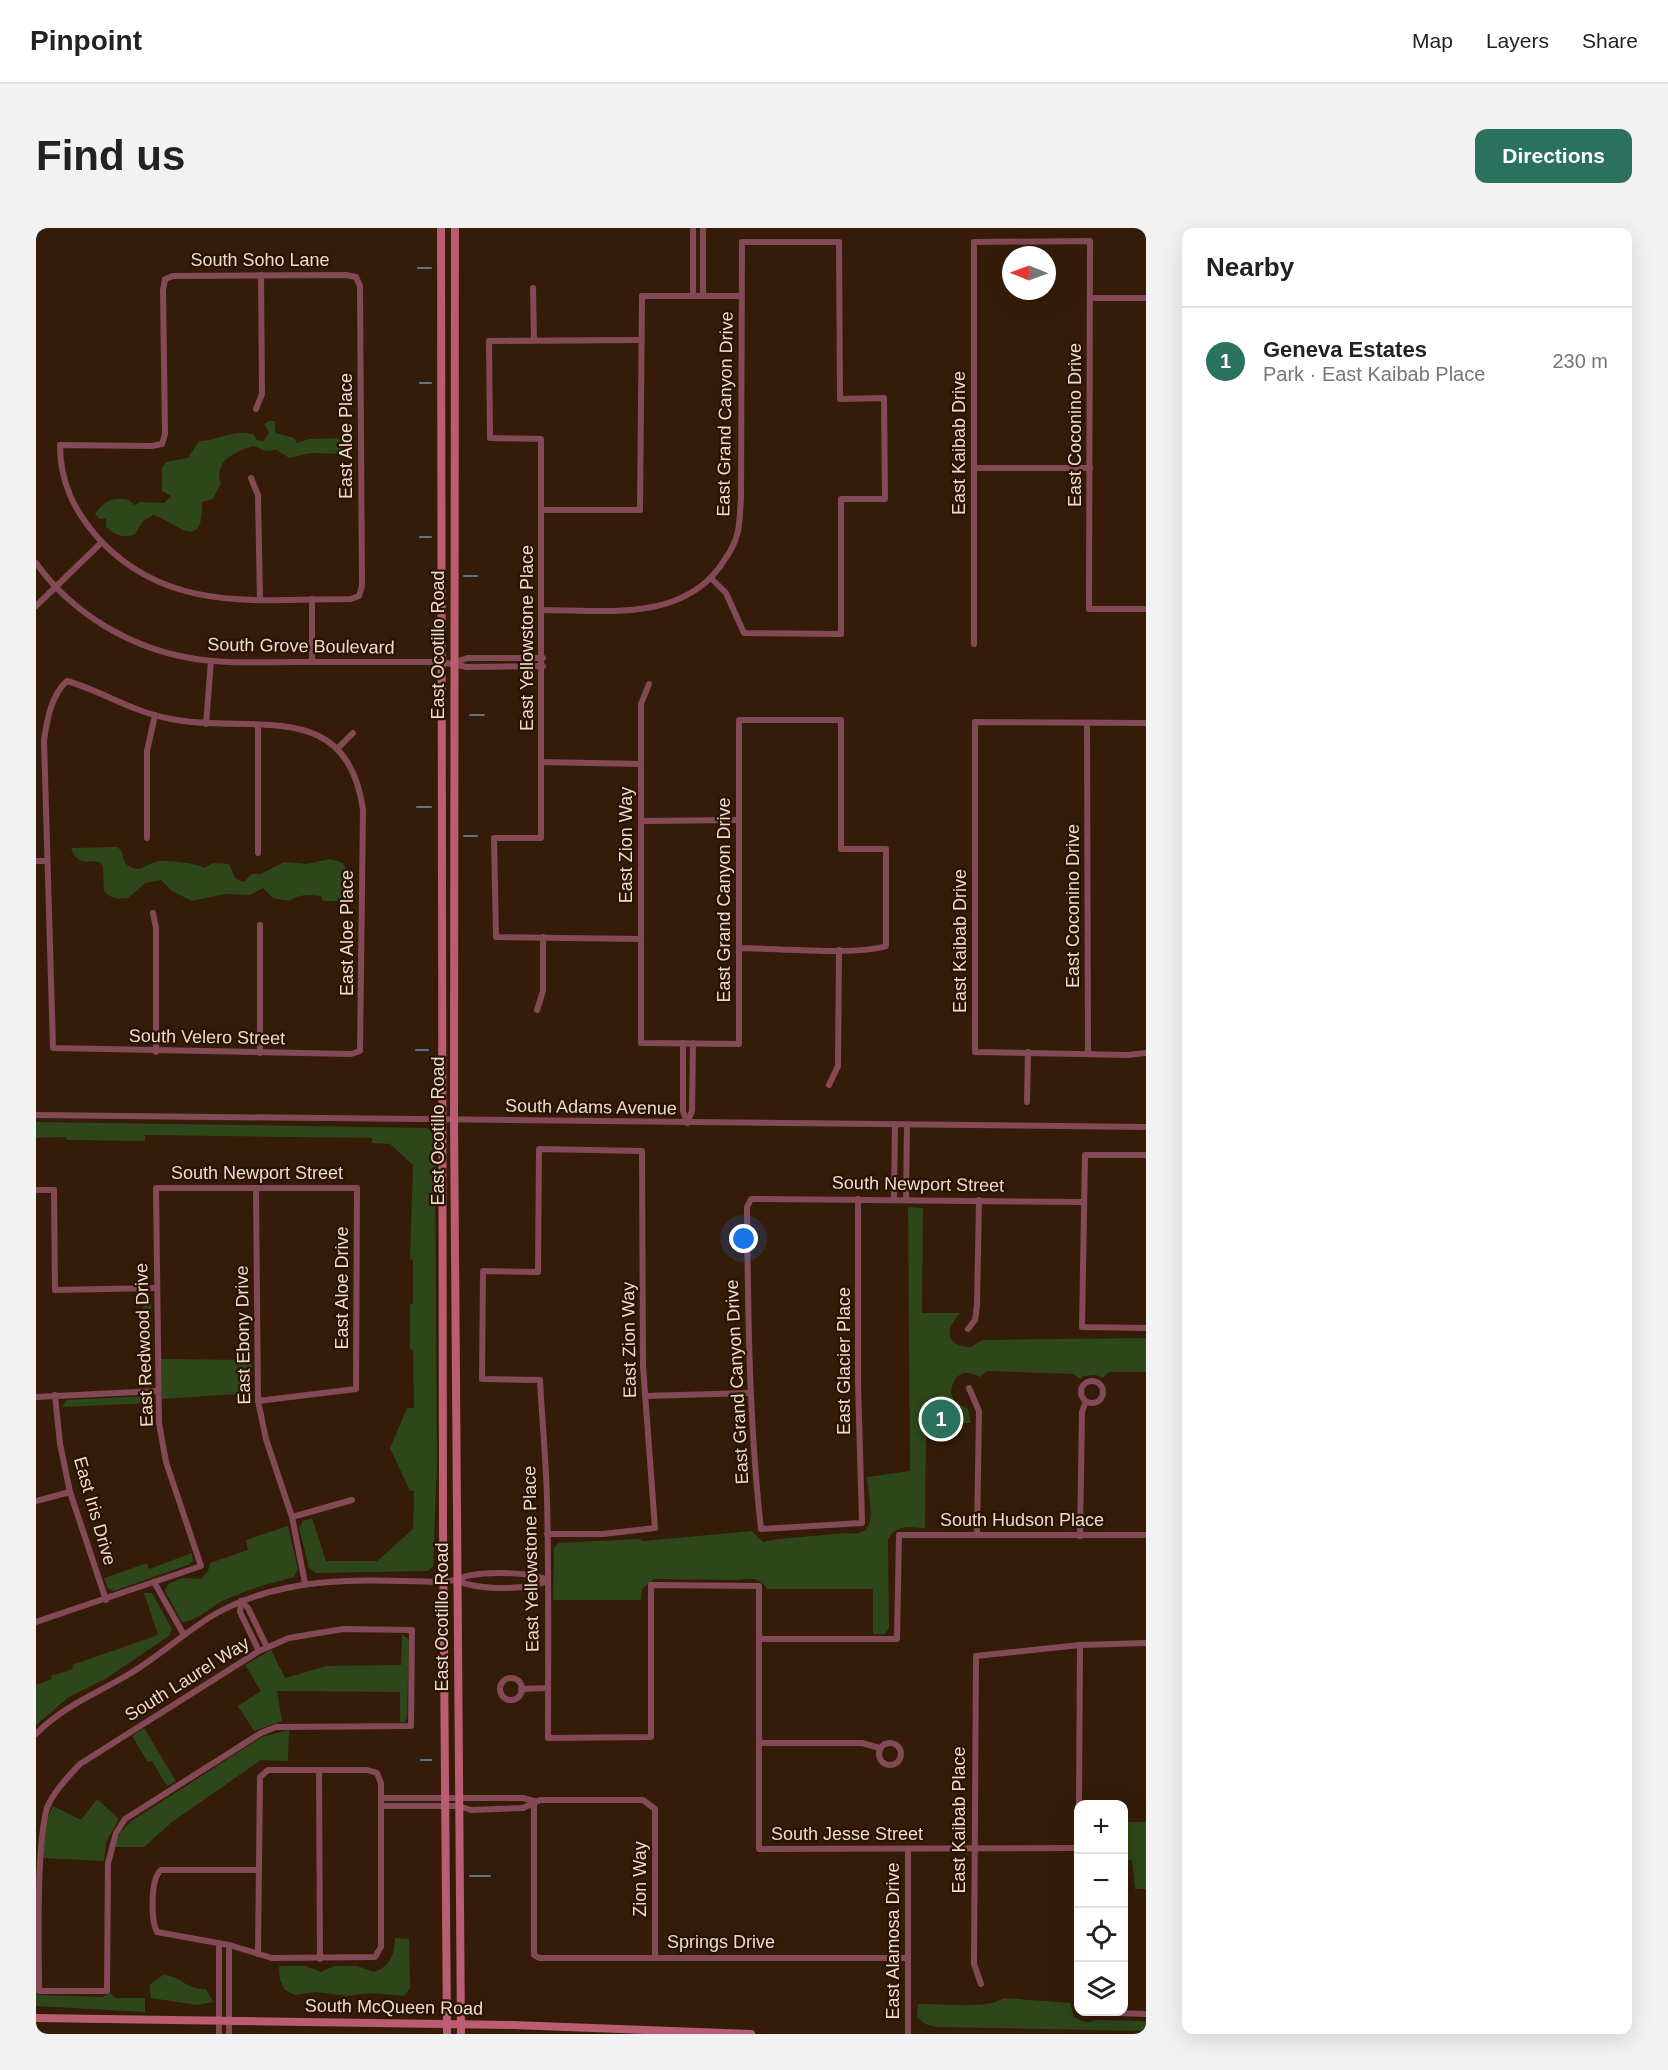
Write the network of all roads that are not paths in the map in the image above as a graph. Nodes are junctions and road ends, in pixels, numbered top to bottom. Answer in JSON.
{"nodes":[{"id":1,"x":441,"y":228,"type":"edge"},
{"id":2,"x":455,"y":228,"type":"edge"},
{"id":3,"x":693,"y":228,"type":"edge"},
{"id":4,"x":703,"y":228,"type":"edge"},
{"id":5,"x":1090,"y":241,"type":"joint"},
{"id":6,"x":261,"y":275,"type":"junction"},
{"id":7,"x":356,"y":277,"type":"joint"},
{"id":8,"x":533,"y":288,"type":"dead end"},
{"id":9,"x":693,"y":296,"type":"junction"},
{"id":10,"x":703,"y":296,"type":"junction"},
{"id":11,"x":741,"y":296,"type":"junction"},
{"id":12,"x":1090,"y":298,"type":"junction"},
{"id":13,"x":1146,"y":298,"type":"edge"},
{"id":14,"x":534,"y":340,"type":"junction"},
{"id":15,"x":641,"y":340,"type":"junction"},
{"id":16,"x":256,"y":409,"type":"dead end"},
{"id":17,"x":974,"y":468,"type":"junction"},
{"id":18,"x":1090,"y":468,"type":"junction"},
{"id":19,"x":251,"y":478,"type":"dead end"},
{"id":20,"x":542,"y":510,"type":"junction"},
{"id":21,"x":102,"y":542,"type":"junction"},
{"id":22,"x":36,"y":564,"type":"edge"},
{"id":23,"x":711,"y":578,"type":"junction"},
{"id":24,"x":55,"y":586,"type":"junction"},
{"id":25,"x":260,"y":599,"type":"junction"},
{"id":26,"x":312,"y":599,"type":"junction"},
{"id":27,"x":36,"y":606,"type":"edge"},
{"id":28,"x":1146,"y":609,"type":"edge"},
{"id":29,"x":542,"y":610,"type":"junction"},
{"id":30,"x":974,"y":644,"type":"dead end"},
{"id":31,"x":543,"y":658,"type":"junction"},
{"id":32,"x":211,"y":661,"type":"junction"},
{"id":33,"x":312,"y":662,"type":"junction"},
{"id":34,"x":442,"y":662,"type":"junction"},
{"id":35,"x":454,"y":663,"type":"junction"},
{"id":36,"x":543,"y":666,"type":"junction"},
{"id":37,"x":649,"y":684,"type":"dead end"},
{"id":38,"x":154,"y":715,"type":"junction"},
{"id":39,"x":1087,"y":723,"type":"junction"},
{"id":40,"x":1146,"y":723,"type":"edge"},
{"id":41,"x":206,"y":724,"type":"junction"},
{"id":42,"x":258,"y":725,"type":"junction"},
{"id":43,"x":353,"y":733,"type":"dead end"},
{"id":44,"x":337,"y":749,"type":"junction"},
{"id":45,"x":542,"y":762,"type":"junction"},
{"id":46,"x":641,"y":764,"type":"junction"},
{"id":47,"x":739,"y":820,"type":"junction"},
{"id":48,"x":641,"y":821,"type":"junction"},
{"id":49,"x":147,"y":838,"type":"dead end"},
{"id":50,"x":258,"y":853,"type":"dead end"},
{"id":51,"x":36,"y":861,"type":"edge"},
{"id":52,"x":48,"y":861,"type":"junction"},
{"id":53,"x":153,"y":913,"type":"dead end"},
{"id":54,"x":260,"y":925,"type":"dead end"},
{"id":55,"x":543,"y":937,"type":"junction"},
{"id":56,"x":641,"y":939,"type":"junction"},
{"id":57,"x":739,"y":948,"type":"junction"},
{"id":58,"x":839,"y":950,"type":"junction"},
{"id":59,"x":537,"y":1010,"type":"dead end"},
{"id":60,"x":683,"y":1043,"type":"junction"},
{"id":61,"x":693,"y":1043,"type":"junction"},
{"id":62,"x":360,"y":1051,"type":"joint"},
{"id":63,"x":156,"y":1052,"type":"junction"},
{"id":64,"x":1028,"y":1052,"type":"junction"},
{"id":65,"x":260,"y":1053,"type":"junction"},
{"id":66,"x":1146,"y":1053,"type":"edge"},
{"id":67,"x":1088,"y":1054,"type":"junction"},
{"id":68,"x":829,"y":1084,"type":"dead end"},
{"id":69,"x":1028,"y":1102,"type":"dead end"},
{"id":70,"x":36,"y":1115,"type":"edge"},
{"id":71,"x":441,"y":1120,"type":"junction"},
{"id":72,"x":454,"y":1120,"type":"junction"},
{"id":73,"x":687,"y":1123,"type":"junction"},
{"id":74,"x":895,"y":1125,"type":"junction"},
{"id":75,"x":907,"y":1125,"type":"junction"},
{"id":76,"x":1146,"y":1127,"type":"edge"},
{"id":77,"x":1146,"y":1155,"type":"edge"},
{"id":78,"x":156,"y":1188,"type":"joint"},
{"id":79,"x":357,"y":1188,"type":"joint"},
{"id":80,"x":256,"y":1189,"type":"junction"},
{"id":81,"x":36,"y":1190,"type":"edge"},
{"id":82,"x":894,"y":1198,"type":"junction"},
{"id":83,"x":906,"y":1198,"type":"junction"},
{"id":84,"x":751,"y":1199,"type":"joint"},
{"id":85,"x":858,"y":1199,"type":"junction"},
{"id":86,"x":979,"y":1200,"type":"junction"},
{"id":87,"x":1084,"y":1202,"type":"junction"},
{"id":88,"x":156,"y":1288,"type":"junction"},
{"id":89,"x":1146,"y":1328,"type":"edge"},
{"id":90,"x":968,"y":1329,"type":"dead end"},
{"id":91,"x":540,"y":1380,"type":"joint"},
{"id":92,"x":969,"y":1388,"type":"dead end"},
{"id":93,"x":156,"y":1391,"type":"junction"},
{"id":94,"x":749,"y":1393,"type":"junction"},
{"id":95,"x":55,"y":1395,"type":"junction"},
{"id":96,"x":645,"y":1396,"type":"junction"},
{"id":97,"x":36,"y":1397,"type":"edge"},
{"id":98,"x":258,"y":1401,"type":"junction"},
{"id":99,"x":1086,"y":1401,"type":"dead end"},
{"id":100,"x":70,"y":1492,"type":"junction"},
{"id":101,"x":352,"y":1500,"type":"dead end"},
{"id":102,"x":36,"y":1501,"type":"edge"},
{"id":103,"x":292,"y":1517,"type":"junction"},
{"id":104,"x":761,"y":1529,"type":"joint"},
{"id":105,"x":547,"y":1534,"type":"junction"},
{"id":106,"x":977,"y":1534,"type":"junction"},
{"id":107,"x":1146,"y":1535,"type":"edge"},
{"id":108,"x":1080,"y":1536,"type":"junction"},
{"id":109,"x":548,"y":1580,"type":"junction"},
{"id":110,"x":458,"y":1581,"type":"junction"},
{"id":111,"x":154,"y":1582,"type":"junction"},
{"id":112,"x":443,"y":1582,"type":"junction"},
{"id":113,"x":305,"y":1583,"type":"junction"},
{"id":114,"x":106,"y":1600,"type":"junction"},
{"id":115,"x":241,"y":1601,"type":"junction"},
{"id":116,"x":36,"y":1622,"type":"edge"},
{"id":117,"x":184,"y":1635,"type":"junction"},
{"id":118,"x":759,"y":1639,"type":"junction"},
{"id":119,"x":1146,"y":1643,"type":"edge"},
{"id":120,"x":1080,"y":1645,"type":"junction"},
{"id":121,"x":267,"y":1647,"type":"junction"},
{"id":122,"x":259,"y":1651,"type":"junction"},
{"id":123,"x":548,"y":1688,"type":"junction"},
{"id":124,"x":521,"y":1689,"type":"dead end"},
{"id":125,"x":36,"y":1734,"type":"edge"},
{"id":126,"x":759,"y":1743,"type":"junction"},
{"id":127,"x":880,"y":1748,"type":"dead end"},
{"id":128,"x":319,"y":1770,"type":"junction"},
{"id":129,"x":381,"y":1798,"type":"junction"},
{"id":130,"x":410,"y":1798,"type":"junction"},
{"id":131,"x":498,"y":1798,"type":"junction"},
{"id":132,"x":1079,"y":1800,"type":"edge"},
{"id":133,"x":534,"y":1801,"type":"junction"},
{"id":134,"x":445,"y":1802,"type":"junction"},
{"id":135,"x":459,"y":1802,"type":"junction"},
{"id":136,"x":381,"y":1806,"type":"junction"},
{"id":137,"x":410,"y":1806,"type":"junction"},
{"id":138,"x":498,"y":1809,"type":"junction"},
{"id":139,"x":974,"y":1848,"type":"junction"},
{"id":140,"x":1074,"y":1848,"type":"edge"},
{"id":141,"x":37,"y":1849,"type":"edge"},
{"id":142,"x":908,"y":1849,"type":"junction"},
{"id":143,"x":37,"y":1859,"type":"edge"},
{"id":144,"x":258,"y":1870,"type":"junction"},
{"id":145,"x":219,"y":1943,"type":"junction"},
{"id":146,"x":229,"y":1945,"type":"junction"},
{"id":147,"x":258,"y":1954,"type":"junction"},
{"id":148,"x":655,"y":1957,"type":"junction"},
{"id":149,"x":908,"y":1958,"type":"junction"},
{"id":150,"x":320,"y":1959,"type":"junction"},
{"id":151,"x":219,"y":1978,"type":"junction"},
{"id":152,"x":229,"y":1979,"type":"junction"},
{"id":153,"x":981,"y":1984,"type":"dead end"},
{"id":154,"x":1128,"y":2013,"type":"edge"},
{"id":155,"x":1146,"y":2014,"type":"edge"},
{"id":156,"x":36,"y":2018,"type":"edge"},
{"id":157,"x":219,"y":2021,"type":"junction"},
{"id":158,"x":229,"y":2021,"type":"junction"},
{"id":159,"x":448,"y":2029,"type":"edge"},
{"id":160,"x":461,"y":2029,"type":"edge"},
{"id":161,"x":219,"y":2034,"type":"edge"},
{"id":162,"x":229,"y":2034,"type":"edge"},
{"id":163,"x":751,"y":2034,"type":"edge"},
{"id":164,"x":908,"y":2034,"type":"edge"}],
"edges":[{"from":1,"to":34,"type":"main road","name":"East Ocotillo Road"},
{"from":2,"to":35,"type":"main road","name":"East Ocotillo Road"},
{"from":3,"to":9,"type":"street"},
{"from":4,"to":10,"type":"street","name":"East Grand Canyon Drive"},
{"from":5,"to":12,"type":"street","name":"East Coconino Drive"},
{"from":5,"to":17,"type":"street","name":"East Kaibab Drive"},
{"from":6,"to":7,"type":"street","name":"South Soho Lane"},
{"from":6,"to":16,"type":"street"},
{"from":6,"to":21,"type":"street","name":"South Soho Lane"},
{"from":7,"to":26,"type":"street","name":"East Aloe Place"},
{"from":8,"to":14,"type":"street"},
{"from":9,"to":10,"type":"street"},
{"from":9,"to":15,"type":"street"},
{"from":10,"to":11,"type":"street"},
{"from":11,"to":23,"type":"street","name":"East Grand Canyon Drive"},
{"from":11,"to":23,"type":"street","name":"East Grand Canyon Drive"},
{"from":12,"to":13,"type":"street"},
{"from":12,"to":18,"type":"street","name":"East Coconino Drive"},
{"from":14,"to":15,"type":"street"},
{"from":14,"to":20,"type":"street","name":"East Yellowstone Place"},
{"from":15,"to":20,"type":"street"},
{"from":17,"to":18,"type":"street"},
{"from":17,"to":30,"type":"street","name":"East Kaibab Drive"},
{"from":18,"to":28,"type":"street","name":"East Coconino Drive"},
{"from":19,"to":25,"type":"street"},
{"from":20,"to":29,"type":"street","name":"East Yellowstone Place"},
{"from":21,"to":24,"type":"street"},
{"from":21,"to":25,"type":"street"},
{"from":22,"to":24,"type":"street","name":"South Grove Boulevard"},
{"from":23,"to":29,"type":"street","name":"East Grand Canyon Drive"},
{"from":24,"to":27,"type":"street"},
{"from":24,"to":32,"type":"street","name":"South Grove Boulevard"},
{"from":25,"to":26,"type":"street"},
{"from":26,"to":33,"type":"street"},
{"from":29,"to":31,"type":"street","name":"East Yellowstone Place"},
{"from":31,"to":35,"type":"street"},
{"from":31,"to":36,"type":"street","name":"East Yellowstone Place"},
{"from":32,"to":33,"type":"street","name":"South Grove Boulevard"},
{"from":32,"to":41,"type":"street"},
{"from":33,"to":34,"type":"street","name":"South Grove Boulevard"},
{"from":34,"to":35,"type":"street","name":"South Grove Boulevard"},
{"from":34,"to":71,"type":"main road","name":"East Ocotillo Road"},
{"from":35,"to":36,"type":"street"},
{"from":35,"to":72,"type":"main road","name":"East Ocotillo Road"},
{"from":36,"to":45,"type":"street","name":"East Yellowstone Place"},
{"from":37,"to":46,"type":"street","name":"East Zion Way"},
{"from":38,"to":41,"type":"street"},
{"from":38,"to":49,"type":"street"},
{"from":38,"to":52,"type":"street"},
{"from":39,"to":40,"type":"street"},
{"from":39,"to":64,"type":"street","name":"East Kaibab Drive"},
{"from":39,"to":67,"type":"street","name":"East Coconino Drive"},
{"from":41,"to":42,"type":"street"},
{"from":42,"to":44,"type":"street"},
{"from":42,"to":50,"type":"street"},
{"from":43,"to":44,"type":"street"},
{"from":44,"to":62,"type":"street","name":"East Aloe Place"},
{"from":45,"to":46,"type":"street"},
{"from":45,"to":55,"type":"street","name":"East Yellowstone Place"},
{"from":46,"to":48,"type":"street","name":"East Zion Way"},
{"from":47,"to":48,"type":"street"},
{"from":47,"to":57,"type":"street","name":"East Grand Canyon Drive"},
{"from":47,"to":58,"type":"street","name":"East Grand Canyon Drive"},
{"from":48,"to":56,"type":"street","name":"East Zion Way"},
{"from":51,"to":52,"type":"street"},
{"from":52,"to":63,"type":"street","name":"South Velero Street"},
{"from":53,"to":63,"type":"street"},
{"from":54,"to":65,"type":"street"},
{"from":55,"to":56,"type":"street"},
{"from":55,"to":59,"type":"street"},
{"from":56,"to":60,"type":"street","name":"East Zion Way"},
{"from":57,"to":58,"type":"street"},
{"from":57,"to":61,"type":"street","name":"East Grand Canyon Drive"},
{"from":58,"to":68,"type":"street"},
{"from":60,"to":61,"type":"street"},
{"from":60,"to":73,"type":"street"},
{"from":61,"to":73,"type":"street"},
{"from":62,"to":65,"type":"street","name":"South Velero Street"},
{"from":63,"to":65,"type":"street","name":"South Velero Street"},
{"from":64,"to":67,"type":"street"},
{"from":64,"to":69,"type":"street"},
{"from":66,"to":67,"type":"street"},
{"from":70,"to":71,"type":"street","name":"South Adams Avenue"},
{"from":71,"to":72,"type":"street","name":"South Adams Avenue"},
{"from":71,"to":112,"type":"main road","name":"East Ocotillo Road"},
{"from":72,"to":73,"type":"street","name":"South Adams Avenue"},
{"from":72,"to":110,"type":"main road","name":"East Ocotillo Road"},
{"from":73,"to":74,"type":"street","name":"South Adams Avenue"},
{"from":74,"to":75,"type":"street","name":"South Adams Avenue"},
{"from":74,"to":82,"type":"street"},
{"from":75,"to":76,"type":"street","name":"South Adams Avenue"},
{"from":75,"to":83,"type":"street"},
{"from":77,"to":87,"type":"street"},
{"from":78,"to":80,"type":"street","name":"South Newport Street"},
{"from":78,"to":88,"type":"street","name":"East Redwood Drive"},
{"from":79,"to":80,"type":"street","name":"South Newport Street"},
{"from":79,"to":98,"type":"street","name":"East Aloe Drive"},
{"from":80,"to":98,"type":"street","name":"East Ebony Drive"},
{"from":81,"to":88,"type":"street"},
{"from":82,"to":83,"type":"street","name":"South Newport Street"},
{"from":82,"to":85,"type":"street","name":"South Newport Street"},
{"from":83,"to":86,"type":"street","name":"South Newport Street"},
{"from":84,"to":85,"type":"street","name":"South Newport Street"},
{"from":84,"to":94,"type":"street","name":"East Grand Canyon Drive"},
{"from":85,"to":104,"type":"street","name":"East Glacier Place"},
{"from":86,"to":87,"type":"street","name":"South Newport Street"},
{"from":86,"to":90,"type":"street"},
{"from":87,"to":89,"type":"street"},
{"from":88,"to":93,"type":"street","name":"East Redwood Drive"},
{"from":91,"to":96,"type":"street","name":"East Zion Way"},
{"from":91,"to":105,"type":"street","name":"East Yellowstone Place"},
{"from":92,"to":106,"type":"street"},
{"from":93,"to":95,"type":"street"},
{"from":93,"to":111,"type":"street","name":"East Redwood Drive"},
{"from":94,"to":96,"type":"street"},
{"from":94,"to":104,"type":"street","name":"East Grand Canyon Drive"},
{"from":95,"to":97,"type":"street"},
{"from":95,"to":100,"type":"street","name":"East Iris Drive"},
{"from":96,"to":105,"type":"street","name":"East Zion Way"},
{"from":98,"to":103,"type":"street","name":"East Ebony Drive"},
{"from":99,"to":108,"type":"street"},
{"from":100,"to":102,"type":"street"},
{"from":100,"to":114,"type":"street","name":"East Iris Drive"},
{"from":101,"to":103,"type":"street"},
{"from":103,"to":113,"type":"street","name":"East Ebony Drive"},
{"from":105,"to":109,"type":"street","name":"East Yellowstone Place"},
{"from":106,"to":108,"type":"street","name":"South Hudson Place"},
{"from":106,"to":118,"type":"street","name":"South Hudson Place"},
{"from":107,"to":108,"type":"street","name":"South Hudson Place"},
{"from":109,"to":110,"type":"street"},
{"from":109,"to":110,"type":"street"},
{"from":109,"to":123,"type":"street","name":"East Yellowstone Place"},
{"from":110,"to":112,"type":"street"},
{"from":110,"to":135,"type":"main road","name":"East Ocotillo Road"},
{"from":111,"to":114,"type":"street"},
{"from":111,"to":117,"type":"street"},
{"from":112,"to":113,"type":"street"},
{"from":112,"to":134,"type":"main road","name":"East Ocotillo Road"},
{"from":113,"to":115,"type":"street"},
{"from":114,"to":116,"type":"street"},
{"from":115,"to":117,"type":"street"},
{"from":115,"to":121,"type":"street"},
{"from":115,"to":122,"type":"street"},
{"from":117,"to":125,"type":"street"},
{"from":118,"to":123,"type":"street","name":"East Yellowstone Place"},
{"from":118,"to":126,"type":"street"},
{"from":119,"to":120,"type":"street"},
{"from":120,"to":132,"type":"street"},
{"from":120,"to":139,"type":"street","name":"East Kaibab Place"},
{"from":121,"to":122,"type":"street","name":"South Laurel Way"},
{"from":121,"to":143,"type":"street","name":"South Laurel Way"},
{"from":122,"to":141,"type":"street","name":"South Laurel Way"},
{"from":123,"to":124,"type":"street"},
{"from":126,"to":127,"type":"street"},
{"from":126,"to":142,"type":"street","name":"South Jesse Street"},
{"from":128,"to":129,"type":"street"},
{"from":128,"to":144,"type":"street"},
{"from":128,"to":150,"type":"street"},
{"from":129,"to":130,"type":"street"},
{"from":129,"to":136,"type":"street"},
{"from":130,"to":134,"type":"street"},
{"from":130,"to":137,"type":"street"},
{"from":131,"to":133,"type":"street"},
{"from":131,"to":135,"type":"street"},
{"from":131,"to":138,"type":"street"},
{"from":133,"to":138,"type":"street"},
{"from":133,"to":148,"type":"street","name":"Zion Way"},
{"from":133,"to":148,"type":"street","name":"Springs Drive"},
{"from":134,"to":135,"type":"street"},
{"from":134,"to":137,"type":"street"},
{"from":134,"to":159,"type":"main road","name":"East Ocotillo Road"},
{"from":135,"to":138,"type":"street"},
{"from":135,"to":160,"type":"main road","name":"East Ocotillo Road"},
{"from":136,"to":137,"type":"street"},
{"from":136,"to":150,"type":"street"},
{"from":139,"to":140,"type":"street","name":"South Jesse Street"},
{"from":139,"to":142,"type":"street","name":"South Jesse Street"},
{"from":139,"to":153,"type":"street","name":"East Kaibab Place"},
{"from":141,"to":143,"type":"street"},
{"from":142,"to":149,"type":"street","name":"East Alamosa Drive"},
{"from":144,"to":145,"type":"street"},
{"from":144,"to":147,"type":"street"},
{"from":145,"to":146,"type":"street"},
{"from":145,"to":151,"type":"street"},
{"from":146,"to":147,"type":"street"},
{"from":146,"to":152,"type":"street"},
{"from":147,"to":150,"type":"street"},
{"from":148,"to":149,"type":"street","name":"Springs Drive"},
{"from":149,"to":164,"type":"street","name":"East Alamosa Drive"},
{"from":151,"to":152,"type":"street"},
{"from":151,"to":157,"type":"street"},
{"from":152,"to":158,"type":"street"},
{"from":154,"to":155,"type":"street"},
{"from":156,"to":157,"type":"main road","name":"South McQueen Road"},
{"from":157,"to":158,"type":"main road","name":"South McQueen Road"},
{"from":157,"to":161,"type":"street"},
{"from":158,"to":159,"type":"main road","name":"South McQueen Road"},
{"from":158,"to":162,"type":"street"},
{"from":159,"to":160,"type":"main road","name":"South McQueen Road"},
{"from":160,"to":163,"type":"main road","name":"South McQueen Road"}]}
